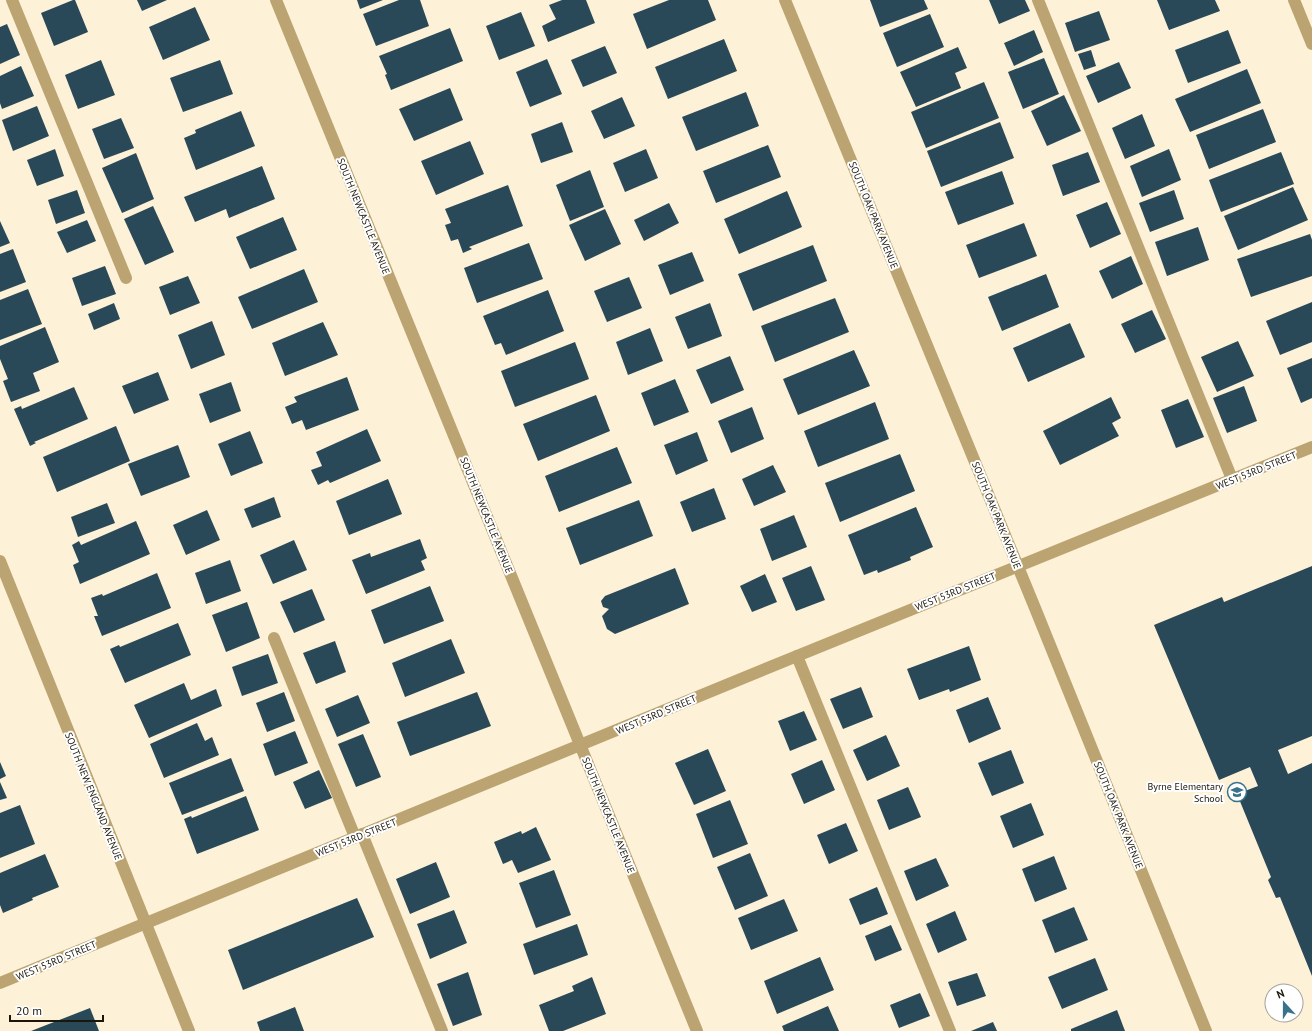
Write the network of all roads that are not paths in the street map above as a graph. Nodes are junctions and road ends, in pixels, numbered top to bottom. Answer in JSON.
{"nodes":[{"id":1,"x":12,"y":0,"type":"edge"},
{"id":2,"x":276,"y":0,"type":"edge"},
{"id":3,"x":785,"y":0,"type":"edge"},
{"id":4,"x":1038,"y":0,"type":"edge"},
{"id":5,"x":1294,"y":0,"type":"edge"},
{"id":6,"x":1312,"y":44,"type":"edge"},
{"id":7,"x":126,"y":278,"type":"dead end"},
{"id":8,"x":1312,"y":447,"type":"edge"},
{"id":9,"x":1232,"y":479,"type":"junction"},
{"id":10,"x":0,"y":561,"type":"edge"},
{"id":11,"x":1017,"y":566,"type":"junction"},
{"id":12,"x":274,"y":638,"type":"dead end"},
{"id":13,"x":797,"y":656,"type":"junction"},
{"id":14,"x":581,"y":745,"type":"junction"},
{"id":15,"x":359,"y":836,"type":"junction"},
{"id":16,"x":145,"y":923,"type":"junction"},
{"id":17,"x":0,"y":983,"type":"edge"},
{"id":18,"x":189,"y":1031,"type":"edge"},
{"id":19,"x":442,"y":1031,"type":"edge"},
{"id":20,"x":698,"y":1031,"type":"edge"},
{"id":21,"x":950,"y":1031,"type":"edge"},
{"id":22,"x":1206,"y":1031,"type":"edge"}],
"edges":[{"from":1,"to":7,"type":"street"},
{"from":2,"to":14,"type":"street","name":"SOUTH NEWCASTLE AVENUE"},
{"from":3,"to":11,"type":"street","name":"SOUTH OAK PARK AVENUE"},
{"from":4,"to":9,"type":"street"},
{"from":5,"to":6,"type":"street"},
{"from":8,"to":9,"type":"street","name":"WEST 53RD STREET"},
{"from":9,"to":11,"type":"street","name":"WEST 53RD STREET"},
{"from":10,"to":16,"type":"street","name":"SOUTH NEW ENGLAND AVENUE"},
{"from":11,"to":13,"type":"street","name":"WEST 53RD STREET"},
{"from":11,"to":22,"type":"street","name":"SOUTH OAK PARK AVENUE"},
{"from":12,"to":15,"type":"street"},
{"from":13,"to":14,"type":"street","name":"WEST 53RD STREET"},
{"from":13,"to":21,"type":"street"},
{"from":14,"to":15,"type":"street","name":"WEST 53RD STREET"},
{"from":14,"to":20,"type":"street","name":"SOUTH NEWCASTLE AVENUE"},
{"from":15,"to":16,"type":"street","name":"WEST 53RD STREET"},
{"from":15,"to":19,"type":"street"},
{"from":16,"to":17,"type":"street","name":"WEST 53RD STREET"},
{"from":16,"to":18,"type":"street","name":"SOUTH NEW ENGLAND AVENUE"}]}
